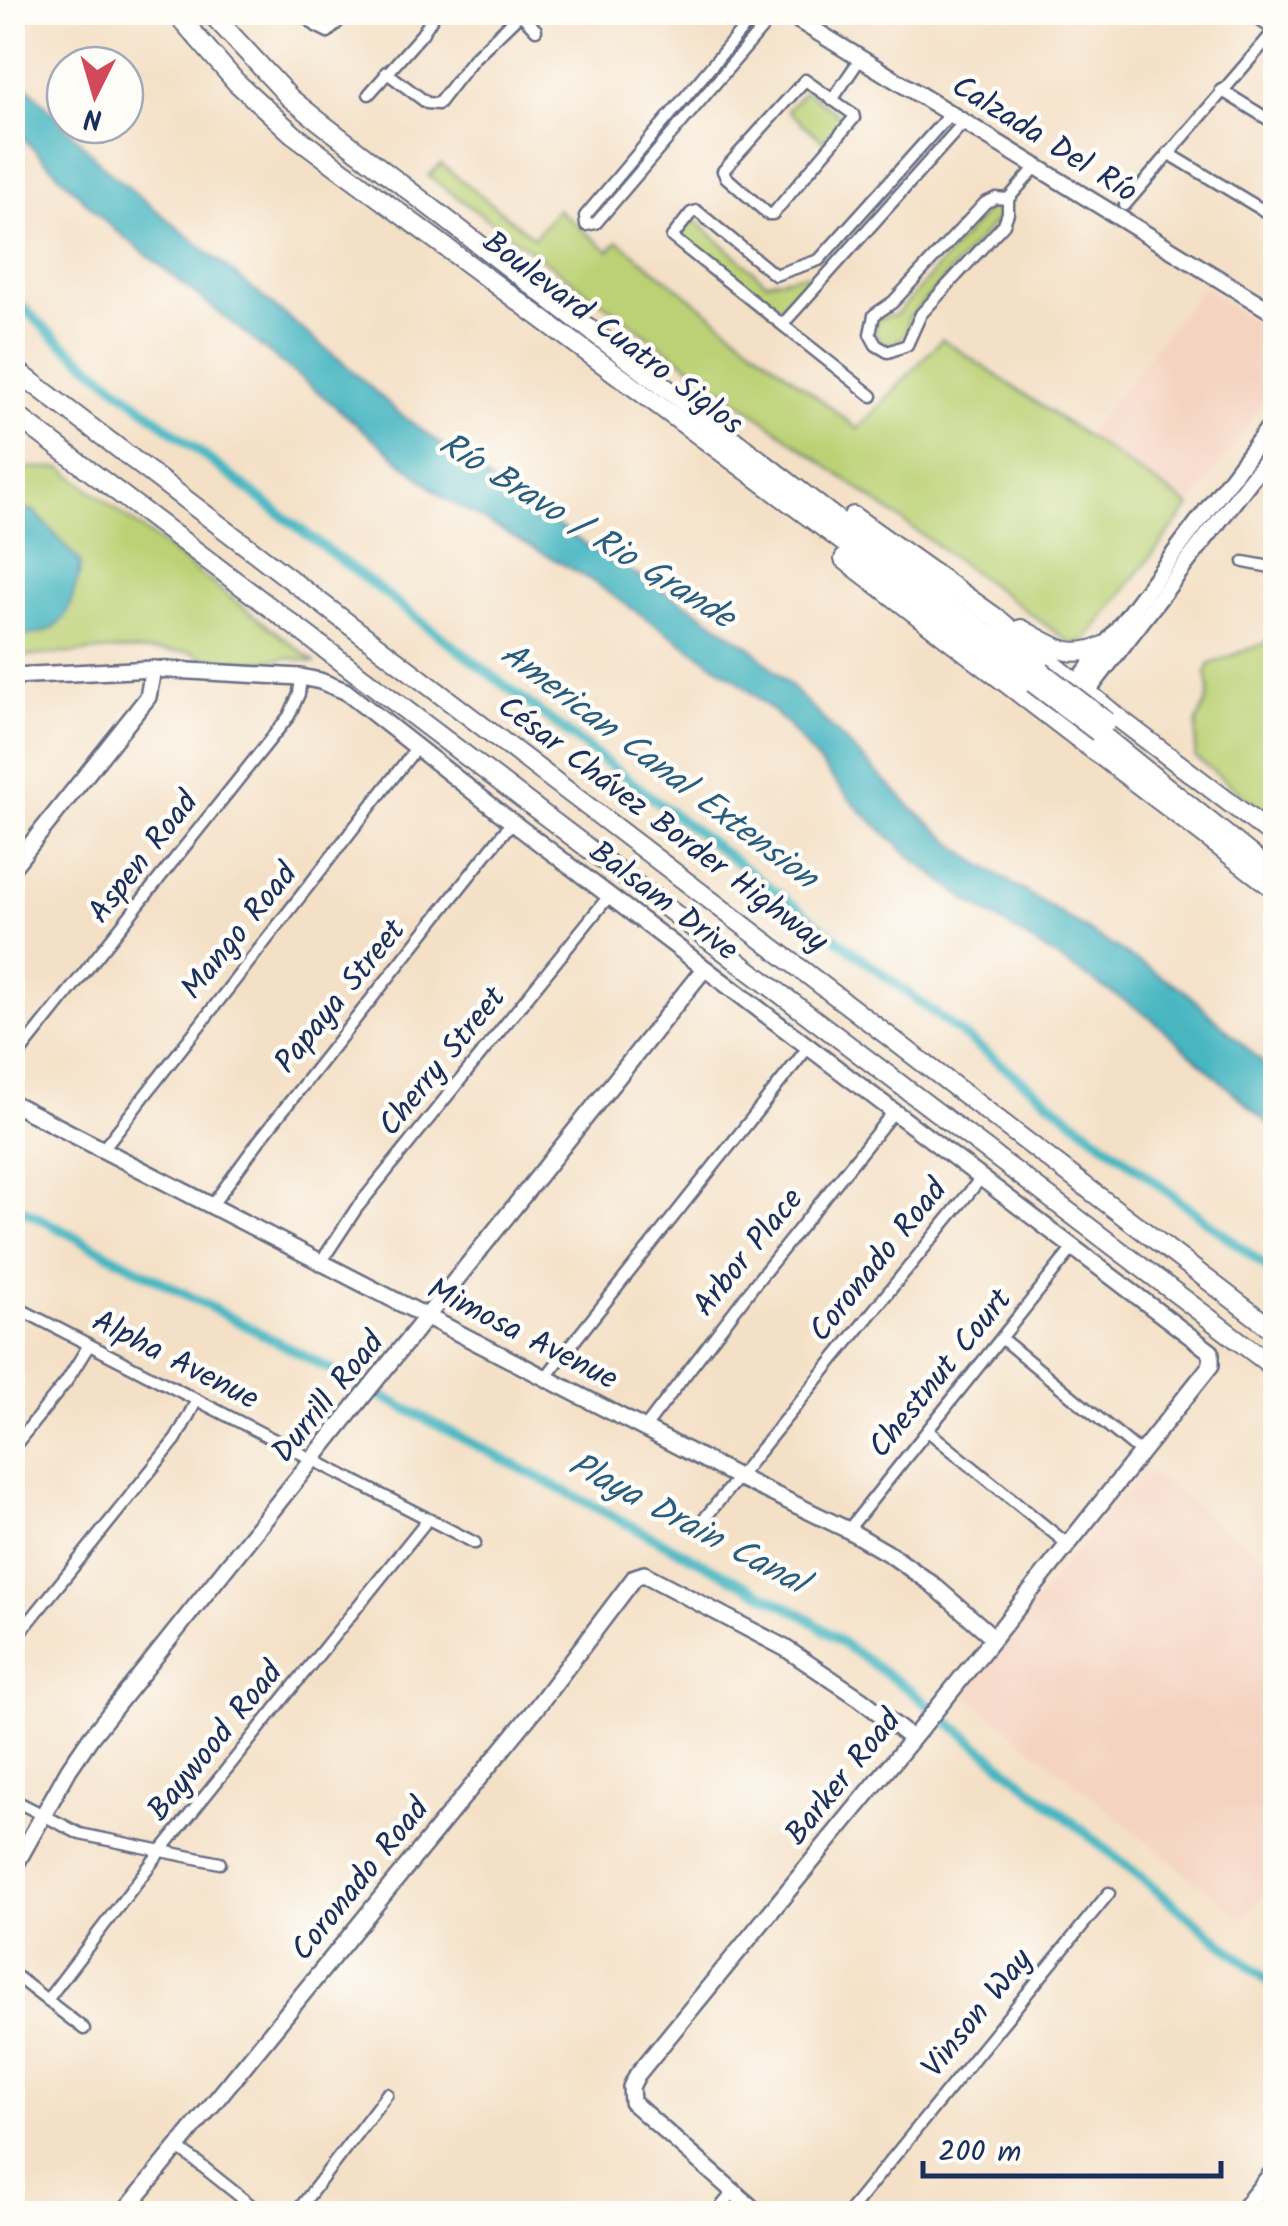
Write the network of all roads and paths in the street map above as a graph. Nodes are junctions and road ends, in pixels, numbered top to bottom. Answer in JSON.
{"nodes":[{"id":1,"x":175,"y":12,"type":"edge"},
{"id":2,"x":210,"y":12,"type":"edge"},
{"id":3,"x":302,"y":12,"type":"edge"},
{"id":4,"x":348,"y":12,"type":"edge"},
{"id":5,"x":436,"y":12,"type":"edge"},
{"id":6,"x":757,"y":12,"type":"edge"},
{"id":7,"x":776,"y":12,"type":"edge"},
{"id":8,"x":785,"y":12,"type":"edge"},
{"id":9,"x":1247,"y":12,"type":"edge"},
{"id":10,"x":519,"y":13,"type":"edge"},
{"id":11,"x":536,"y":30,"type":"dead end"},
{"id":12,"x":1275,"y":30,"type":"edge"},
{"id":13,"x":731,"y":43,"type":"junction"},
{"id":14,"x":743,"y":52,"type":"junction"},
{"id":15,"x":860,"y":59,"type":"junction"},
{"id":16,"x":386,"y":72,"type":"junction"},
{"id":17,"x":703,"y":76,"type":"junction"},
{"id":18,"x":714,"y":85,"type":"junction"},
{"id":19,"x":1221,"y":90,"type":"junction"},
{"id":20,"x":369,"y":94,"type":"dead end"},
{"id":21,"x":832,"y":100,"type":"junction"},
{"id":22,"x":957,"y":118,"type":"junction"},
{"id":23,"x":1276,"y":124,"type":"edge"},
{"id":24,"x":1168,"y":153,"type":"junction"},
{"id":25,"x":631,"y":161,"type":"junction"},
{"id":26,"x":1036,"y":166,"type":"junction"},
{"id":27,"x":642,"y":170,"type":"junction"},
{"id":28,"x":1008,"y":199,"type":"junction"},
{"id":29,"x":1125,"y":205,"type":"dead end"},
{"id":30,"x":1276,"y":218,"type":"edge"},
{"id":31,"x":819,"y":260,"type":"junction"},
{"id":32,"x":830,"y":270,"type":"junction"},
{"id":33,"x":1276,"y":314,"type":"edge"},
{"id":34,"x":782,"y":324,"type":"junction"},
{"id":35,"x":578,"y":348,"type":"junction"},
{"id":36,"x":12,"y":363,"type":"edge"},
{"id":37,"x":872,"y":396,"type":"dead end"},
{"id":38,"x":12,"y":412,"type":"edge"},
{"id":39,"x":1276,"y":418,"type":"edge"},
{"id":40,"x":720,"y":428,"type":"junction"},
{"id":41,"x":1276,"y":447,"type":"edge"},
{"id":42,"x":837,"y":529,"type":"junction"},
{"id":43,"x":1244,"y":562,"type":"dead end"},
{"id":44,"x":1276,"y":568,"type":"edge"},
{"id":45,"x":998,"y":619,"type":"junction"},
{"id":46,"x":1108,"y":644,"type":"junction"},
{"id":47,"x":154,"y":668,"type":"junction"},
{"id":48,"x":12,"y":676,"type":"edge"},
{"id":49,"x":1034,"y":676,"type":"junction"},
{"id":50,"x":301,"y":677,"type":"junction"},
{"id":51,"x":1081,"y":688,"type":"junction"},
{"id":52,"x":1057,"y":720,"type":"junction"},
{"id":53,"x":1103,"y":729,"type":"junction"},
{"id":54,"x":417,"y":747,"type":"junction"},
{"id":55,"x":512,"y":822,"type":"junction"},
{"id":56,"x":1276,"y":838,"type":"edge"},
{"id":57,"x":1276,"y":852,"type":"edge"},
{"id":58,"x":12,"y":868,"type":"edge"},
{"id":59,"x":1276,"y":874,"type":"edge"},
{"id":60,"x":1276,"y":890,"type":"edge"},
{"id":61,"x":609,"y":896,"type":"junction"},
{"id":62,"x":704,"y":968,"type":"junction"},
{"id":63,"x":810,"y":1045,"type":"junction"},
{"id":64,"x":12,"y":1063,"type":"edge"},
{"id":65,"x":12,"y":1103,"type":"edge"},
{"id":66,"x":895,"y":1110,"type":"junction"},
{"id":67,"x":102,"y":1149,"type":"junction"},
{"id":68,"x":981,"y":1178,"type":"junction"},
{"id":69,"x":212,"y":1205,"type":"junction"},
{"id":70,"x":1073,"y":1248,"type":"junction"},
{"id":71,"x":320,"y":1262,"type":"junction"},
{"id":72,"x":12,"y":1305,"type":"edge"},
{"id":73,"x":428,"y":1318,"type":"junction"},
{"id":74,"x":1276,"y":1332,"type":"edge"},
{"id":75,"x":1002,"y":1340,"type":"junction"},
{"id":76,"x":89,"y":1344,"type":"junction"},
{"id":77,"x":1212,"y":1358,"type":"joint"},
{"id":78,"x":1276,"y":1369,"type":"edge"},
{"id":79,"x":546,"y":1378,"type":"junction"},
{"id":80,"x":198,"y":1400,"type":"junction"},
{"id":81,"x":644,"y":1428,"type":"junction"},
{"id":82,"x":928,"y":1431,"type":"junction"},
{"id":83,"x":12,"y":1449,"type":"edge"},
{"id":84,"x":1140,"y":1452,"type":"junction"},
{"id":85,"x":314,"y":1460,"type":"junction"},
{"id":86,"x":738,"y":1477,"type":"junction"},
{"id":87,"x":706,"y":1518,"type":"dead end"},
{"id":88,"x":428,"y":1520,"type":"junction"},
{"id":89,"x":848,"y":1530,"type":"junction"},
{"id":90,"x":475,"y":1543,"type":"dead end"},
{"id":91,"x":1066,"y":1543,"type":"junction"},
{"id":92,"x":993,"y":1637,"type":"junction"},
{"id":93,"x":12,"y":1643,"type":"edge"},
{"id":94,"x":911,"y":1738,"type":"junction"},
{"id":95,"x":12,"y":1798,"type":"edge"},
{"id":96,"x":43,"y":1815,"type":"junction"},
{"id":97,"x":160,"y":1852,"type":"junction"},
{"id":98,"x":220,"y":1863,"type":"dead end"},
{"id":99,"x":12,"y":1871,"type":"edge"},
{"id":100,"x":1109,"y":1893,"type":"dead end"},
{"id":101,"x":12,"y":1972,"type":"edge"},
{"id":102,"x":47,"y":2000,"type":"junction"},
{"id":103,"x":84,"y":2029,"type":"dead end"},
{"id":104,"x":387,"y":2094,"type":"dead end"},
{"id":105,"x":178,"y":2147,"type":"junction"},
{"id":106,"x":1276,"y":2168,"type":"edge"},
{"id":107,"x":734,"y":2191,"type":"junction"},
{"id":108,"x":124,"y":2214,"type":"edge"},
{"id":109,"x":262,"y":2214,"type":"edge"},
{"id":110,"x":295,"y":2214,"type":"edge"},
{"id":111,"x":715,"y":2214,"type":"edge"},
{"id":112,"x":759,"y":2214,"type":"edge"},
{"id":113,"x":847,"y":2214,"type":"edge"},
{"id":114,"x":1239,"y":2214,"type":"edge"}],
"edges":[{"from":1,"to":35,"type":"highway","name":"Boulevard Cuatro Siglos"},
{"from":2,"to":40,"type":"highway","name":"Boulevard Cuatro Siglos"},
{"from":3,"to":4,"type":"street"},
{"from":5,"to":16,"type":"street"},
{"from":6,"to":13,"type":"street"},
{"from":7,"to":14,"type":"street"},
{"from":8,"to":15,"type":"street","name":"Calzada Del Río"},
{"from":9,"to":12,"type":"street"},
{"from":10,"to":11,"type":"street"},
{"from":10,"to":16,"type":"street"},
{"from":12,"to":19,"type":"street"},
{"from":13,"to":14,"type":"street"},
{"from":13,"to":17,"type":"street"},
{"from":14,"to":18,"type":"street"},
{"from":15,"to":21,"type":"street"},
{"from":15,"to":22,"type":"street","name":"Calzada Del Río"},
{"from":16,"to":20,"type":"street"},
{"from":17,"to":18,"type":"street"},
{"from":17,"to":25,"type":"street"},
{"from":18,"to":27,"type":"street"},
{"from":19,"to":23,"type":"street"},
{"from":19,"to":24,"type":"street"},
{"from":21,"to":21,"type":"street"},
{"from":22,"to":26,"type":"street","name":"Calzada Del Río"},
{"from":22,"to":31,"type":"street"},
{"from":22,"to":32,"type":"street"},
{"from":24,"to":29,"type":"street"},
{"from":24,"to":30,"type":"street"},
{"from":25,"to":27,"type":"street"},
{"from":25,"to":27,"type":"street"},
{"from":26,"to":28,"type":"street"},
{"from":26,"to":33,"type":"street","name":"Calzada Del Río"},
{"from":28,"to":28,"type":"street"},
{"from":31,"to":32,"type":"street"},
{"from":31,"to":34,"type":"street"},
{"from":32,"to":34,"type":"street"},
{"from":34,"to":37,"type":"street"},
{"from":35,"to":42,"type":"highway","name":"Boulevard Cuatro Siglos"},
{"from":35,"to":49,"type":"highway"},
{"from":36,"to":74,"type":"highway","name":"César Chávez Border Highway"},
{"from":38,"to":78,"type":"highway","name":"César Chávez Border Highway"},
{"from":39,"to":46,"type":"street"},
{"from":40,"to":42,"type":"highway","name":"Boulevard Cuatro Siglos"},
{"from":40,"to":45,"type":"highway"},
{"from":41,"to":51,"type":"street"},
{"from":42,"to":49,"type":"highway","name":"Boulevard Cuatro Siglos"},
{"from":43,"to":44,"type":"street"},
{"from":45,"to":46,"type":"highway"},
{"from":45,"to":49,"type":"highway"},
{"from":46,"to":51,"type":"street"},
{"from":47,"to":48,"type":"street","name":"Balsam Drive"},
{"from":47,"to":50,"type":"street","name":"Balsam Drive"},
{"from":47,"to":58,"type":"street"},
{"from":49,"to":51,"type":"highway"},
{"from":49,"to":52,"type":"highway"},
{"from":49,"to":53,"type":"highway","bridge":true},
{"from":50,"to":54,"type":"street","name":"Balsam Drive"},
{"from":50,"to":64,"type":"street","name":"Aspen Road"},
{"from":51,"to":52,"type":"street"},
{"from":51,"to":53,"type":"highway"},
{"from":52,"to":53,"type":"highway"},
{"from":53,"to":56,"type":"highway"},
{"from":53,"to":57,"type":"highway"},
{"from":53,"to":59,"type":"highway"},
{"from":53,"to":60,"type":"highway"},
{"from":54,"to":55,"type":"street","name":"Balsam Drive"},
{"from":54,"to":67,"type":"street","name":"Mango Road"},
{"from":55,"to":61,"type":"street","name":"Balsam Drive"},
{"from":55,"to":69,"type":"street","name":"Papaya Street"},
{"from":61,"to":62,"type":"street","name":"Balsam Drive"},
{"from":61,"to":71,"type":"street","name":"Cherry Street"},
{"from":62,"to":63,"type":"street","name":"Balsam Drive"},
{"from":62,"to":73,"type":"street","name":"Durrill Road"},
{"from":63,"to":66,"type":"street","name":"Balsam Drive"},
{"from":63,"to":79,"type":"street"},
{"from":65,"to":67,"type":"street","name":"Mimosa Avenue"},
{"from":66,"to":68,"type":"street","name":"Balsam Drive"},
{"from":66,"to":81,"type":"street","name":"Arbor Place"},
{"from":67,"to":69,"type":"street","name":"Mimosa Avenue"},
{"from":68,"to":70,"type":"street","name":"Balsam Drive"},
{"from":68,"to":86,"type":"street","name":"Coronado Road"},
{"from":69,"to":71,"type":"street","name":"Mimosa Avenue"},
{"from":70,"to":75,"type":"street","name":"Chestnut Court"},
{"from":70,"to":77,"type":"street","name":"Balsam Drive"},
{"from":71,"to":73,"type":"street","name":"Mimosa Avenue"},
{"from":72,"to":76,"type":"street","name":"Alpha Avenue"},
{"from":73,"to":79,"type":"street","name":"Mimosa Avenue"},
{"from":73,"to":85,"type":"street","name":"Durrill Road"},
{"from":75,"to":82,"type":"street","name":"Chestnut Court"},
{"from":75,"to":84,"type":"street"},
{"from":76,"to":80,"type":"street","name":"Alpha Avenue"},
{"from":76,"to":83,"type":"street"},
{"from":77,"to":84,"type":"street","name":"Barker Road"},
{"from":79,"to":81,"type":"street","name":"Mimosa Avenue"},
{"from":80,"to":85,"type":"street","name":"Alpha Avenue"},
{"from":80,"to":93,"type":"street"},
{"from":81,"to":86,"type":"street","name":"Mimosa Avenue"},
{"from":82,"to":89,"type":"street","name":"Chestnut Court"},
{"from":82,"to":91,"type":"street"},
{"from":84,"to":91,"type":"street","name":"Barker Road"},
{"from":85,"to":88,"type":"street","name":"Alpha Avenue"},
{"from":85,"to":96,"type":"street","name":"Durrill Road"},
{"from":86,"to":87,"type":"street","name":"Coronado Road"},
{"from":86,"to":89,"type":"street","name":"Mimosa Avenue"},
{"from":88,"to":90,"type":"street","name":"Alpha Avenue"},
{"from":88,"to":97,"type":"street","name":"Baywood Road"},
{"from":89,"to":92,"type":"street","name":"Mimosa Avenue"},
{"from":91,"to":92,"type":"street","name":"Barker Road"},
{"from":92,"to":94,"type":"street","name":"Barker Road"},
{"from":94,"to":105,"type":"street","name":"Coronado Road"},
{"from":94,"to":107,"type":"street","name":"Barker Road"},
{"from":95,"to":96,"type":"street"},
{"from":96,"to":97,"type":"street"},
{"from":96,"to":99,"type":"street","name":"Durrill Road"},
{"from":97,"to":98,"type":"street"},
{"from":97,"to":102,"type":"street","name":"Baywood Road"},
{"from":100,"to":113,"type":"street","name":"Vinson Way"},
{"from":101,"to":102,"type":"street"},
{"from":102,"to":103,"type":"street"},
{"from":104,"to":110,"type":"street"},
{"from":105,"to":108,"type":"street","name":"Coronado Road"},
{"from":105,"to":109,"type":"street"},
{"from":106,"to":114,"type":"street"},
{"from":107,"to":111,"type":"street"},
{"from":107,"to":112,"type":"street","name":"Barker Road"}]}
